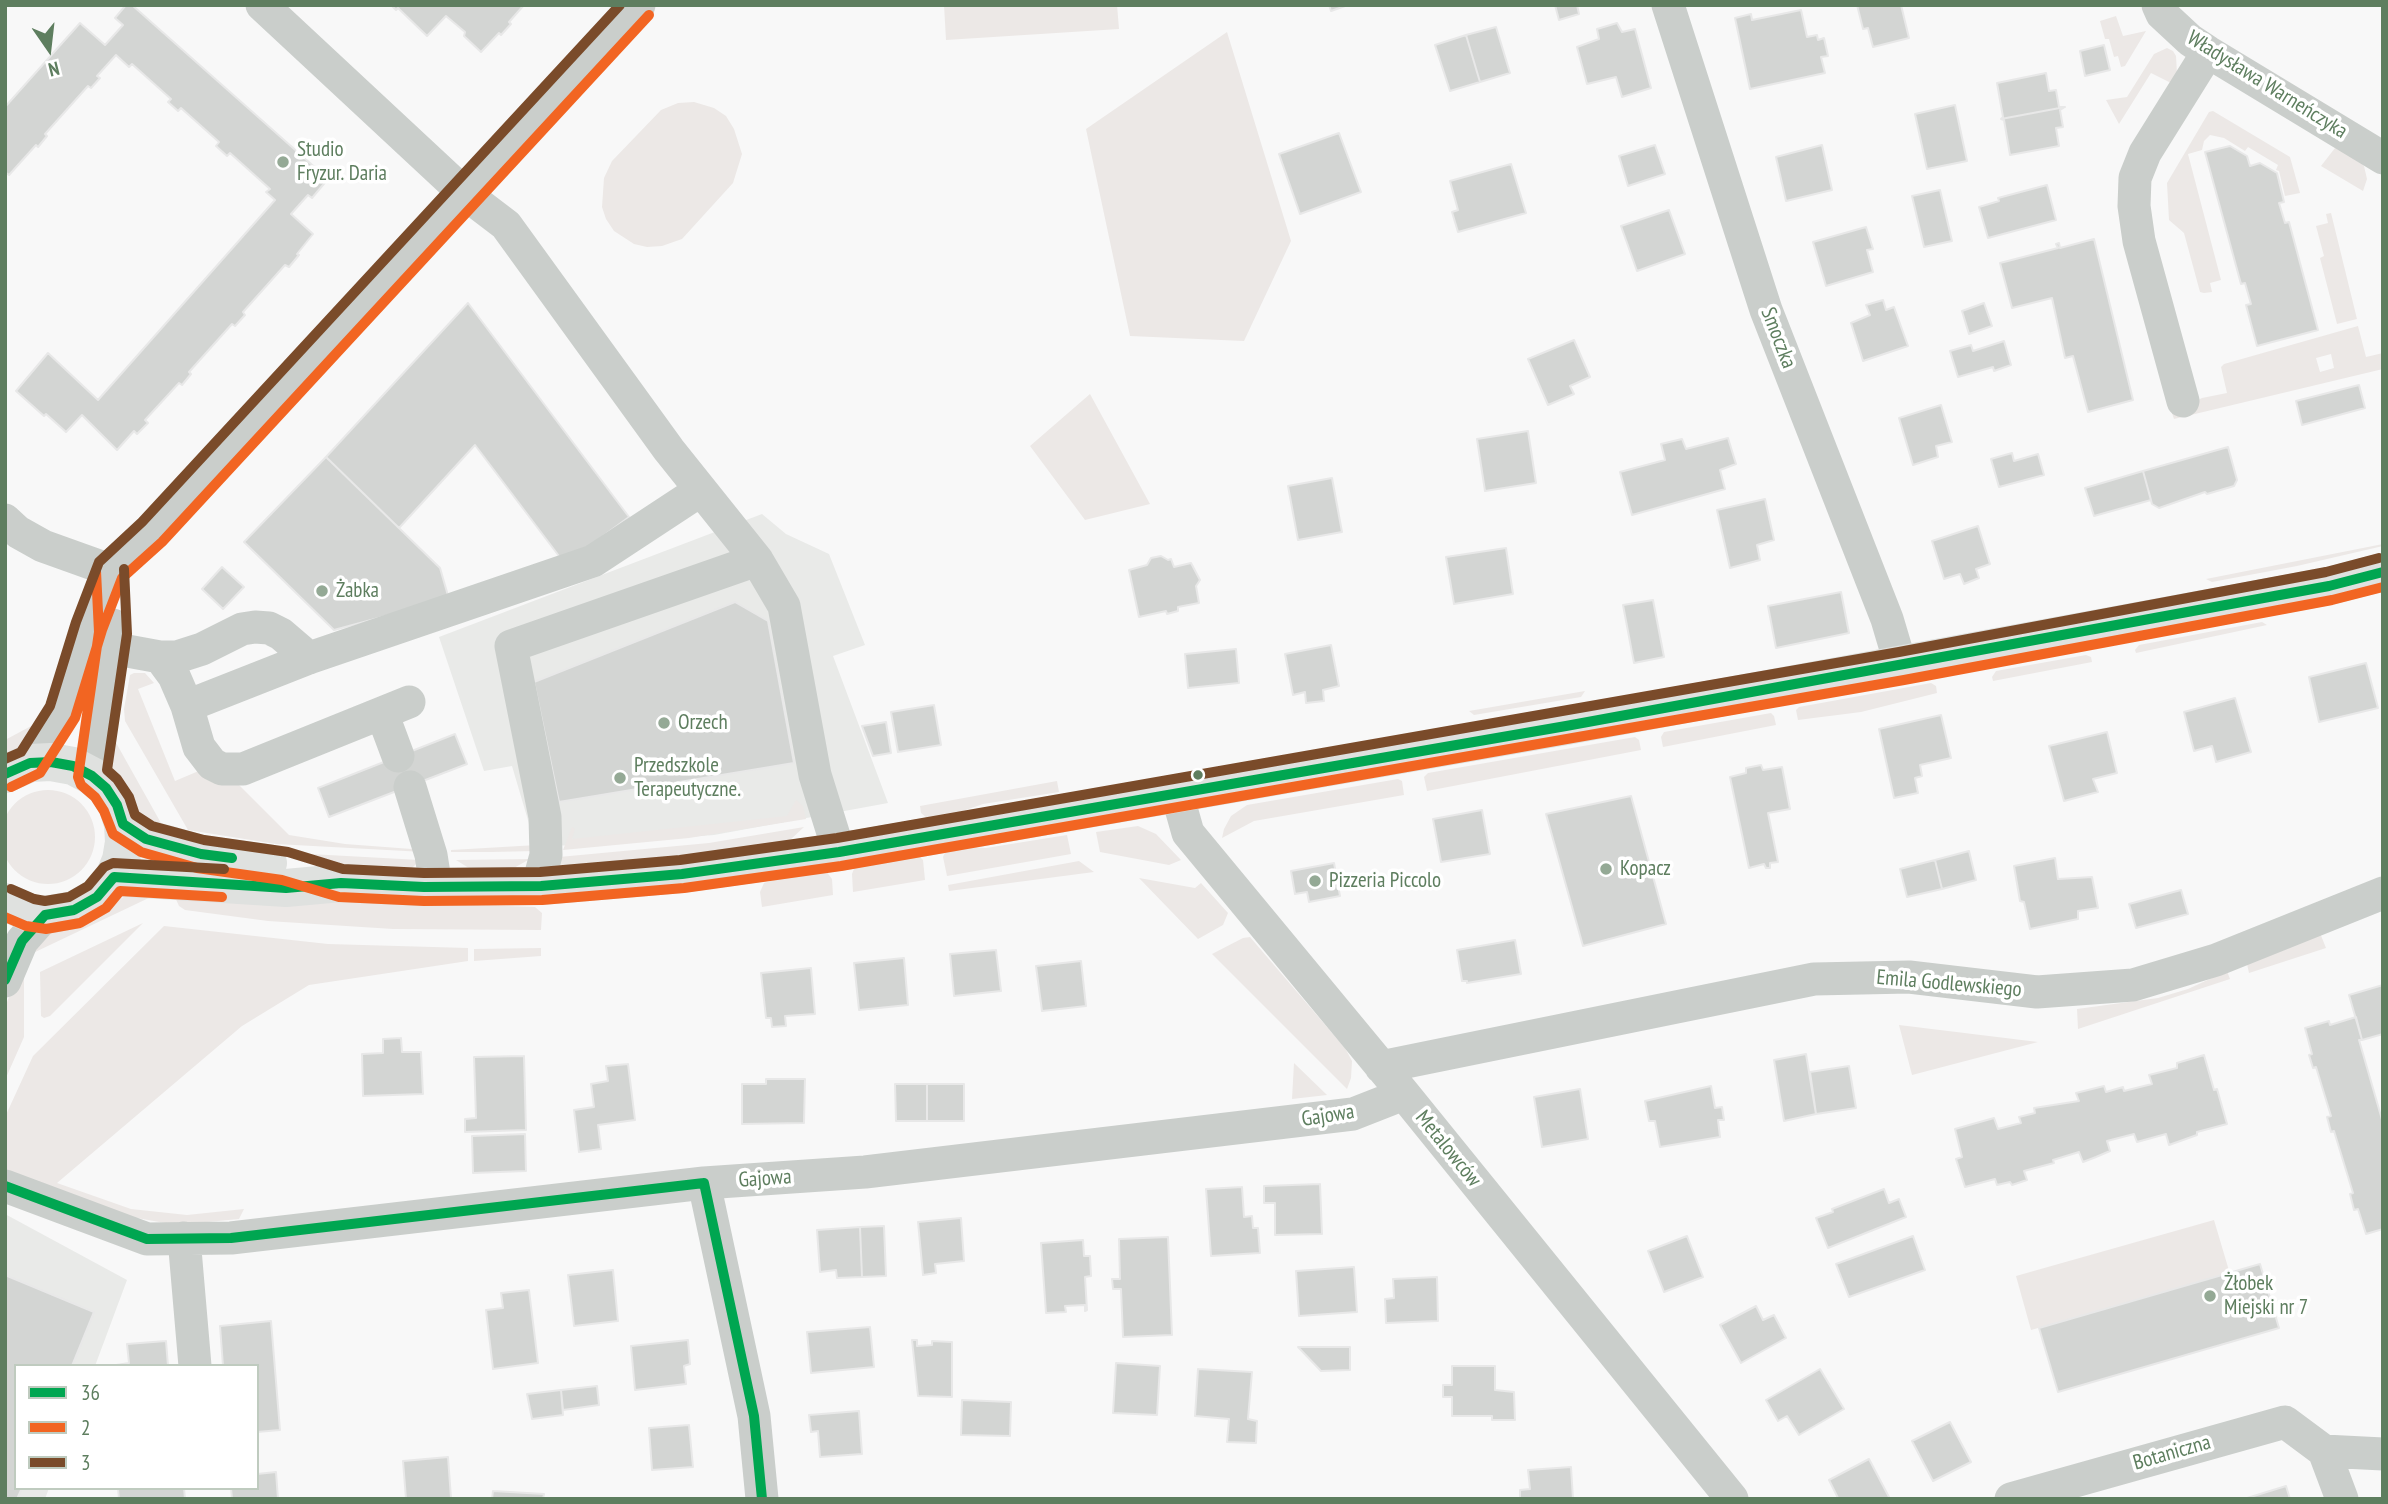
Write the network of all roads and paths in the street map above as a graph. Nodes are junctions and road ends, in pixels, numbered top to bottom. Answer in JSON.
{"nodes":[{"id":1,"x":262,"y":5,"type":"edge"},
{"id":2,"x":639,"y":5,"type":"edge"},
{"id":3,"x":1668,"y":5,"type":"edge"},
{"id":4,"x":2158,"y":5,"type":"edge"},
{"id":5,"x":2208,"y":52,"type":"junction"},
{"id":6,"x":2383,"y":158,"type":"edge"},
{"id":7,"x":464,"y":192,"type":"junction"},
{"id":8,"x":2183,"y":401,"type":"dead end"},
{"id":9,"x":701,"y":490,"type":"junction"},
{"id":10,"x":5,"y":520,"type":"edge"},
{"id":11,"x":757,"y":560,"type":"junction"},
{"id":12,"x":110,"y":570,"type":"junction"},
{"id":13,"x":2383,"y":572,"type":"edge"},
{"id":14,"x":111,"y":648,"type":"junction"},
{"id":15,"x":160,"y":657,"type":"junction"},
{"id":16,"x":309,"y":658,"type":"junction"},
{"id":17,"x":1901,"y":666,"type":"junction"},
{"id":18,"x":187,"y":706,"type":"junction"},
{"id":19,"x":18,"y":769,"type":"edge"},
{"id":20,"x":92,"y":776,"type":"junction"},
{"id":21,"x":1177,"y":793,"type":"junction"},
{"id":22,"x":123,"y":824,"type":"junction"},
{"id":23,"x":839,"y":852,"type":"junction"},
{"id":24,"x":114,"y":877,"type":"junction"},
{"id":25,"x":341,"y":883,"type":"junction"},
{"id":26,"x":541,"y":886,"type":"junction"},
{"id":27,"x":436,"y":887,"type":"junction"},
{"id":28,"x":2383,"y":893,"type":"edge"},
{"id":29,"x":5,"y":902,"type":"edge"},
{"id":30,"x":45,"y":915,"type":"junction"},
{"id":31,"x":5,"y":981,"type":"edge"},
{"id":32,"x":1381,"y":1067,"type":"junction"},
{"id":33,"x":1404,"y":1094,"type":"junction"},
{"id":34,"x":704,"y":1183,"type":"junction"},
{"id":35,"x":5,"y":1186,"type":"edge"},
{"id":36,"x":184,"y":1238,"type":"junction"},
{"id":37,"x":195,"y":1364,"type":"edge"},
{"id":38,"x":2325,"y":1451,"type":"junction"},
{"id":39,"x":2383,"y":1454,"type":"edge"},
{"id":40,"x":762,"y":1499,"type":"edge"},
{"id":41,"x":1731,"y":1499,"type":"edge"},
{"id":42,"x":2011,"y":1499,"type":"edge"},
{"id":43,"x":2342,"y":1499,"type":"edge"}],
"edges":[{"from":1,"to":7,"type":"street"},
{"from":2,"to":7,"type":"street"},
{"from":3,"to":17,"type":"street","name":"Smoczka"},
{"from":4,"to":5,"type":"street","name":"Władysława Warneńczyka"},
{"from":5,"to":6,"type":"street","name":"Władysława Warneńczyka"},
{"from":5,"to":8,"type":"street"},
{"from":7,"to":9,"type":"street"},
{"from":7,"to":12,"type":"street"},
{"from":9,"to":11,"type":"street"},
{"from":9,"to":16,"type":"street"},
{"from":10,"to":12,"type":"street"},
{"from":11,"to":23,"type":"street"},
{"from":11,"to":26,"type":"street"},
{"from":12,"to":14,"type":"street"},
{"from":12,"to":19,"type":"street"},
{"from":13,"to":17,"type":"main road"},
{"from":14,"to":15,"type":"street"},
{"from":14,"to":20,"type":"street"},
{"from":15,"to":16,"type":"street"},
{"from":15,"to":18,"type":"street"},
{"from":16,"to":18,"type":"street"},
{"from":17,"to":21,"type":"main road"},
{"from":18,"to":27,"type":"street"},
{"from":19,"to":20,"type":"main road"},
{"from":20,"to":22,"type":"main road"},
{"from":21,"to":23,"type":"main road"},
{"from":21,"to":32,"type":"street","name":"Metalowców"},
{"from":22,"to":24,"type":"main road"},
{"from":22,"to":25,"type":"main road"},
{"from":23,"to":26,"type":"main road"},
{"from":24,"to":25,"type":"main road"},
{"from":24,"to":30,"type":"main road"},
{"from":25,"to":27,"type":"main road"},
{"from":26,"to":27,"type":"main road"},
{"from":28,"to":32,"type":"street","name":"Emila Godlewskiego"},
{"from":29,"to":30,"type":"main road"},
{"from":30,"to":31,"type":"street"},
{"from":32,"to":33,"type":"street","name":"Metalowców"},
{"from":33,"to":34,"type":"street","name":"Gajowa"},
{"from":33,"to":41,"type":"street","name":"Metalowców"},
{"from":34,"to":36,"type":"street","name":"Gajowa"},
{"from":34,"to":40,"type":"street"},
{"from":35,"to":36,"type":"street","name":"Gajowa"},
{"from":36,"to":37,"type":"street"},
{"from":38,"to":39,"type":"street"},
{"from":38,"to":42,"type":"street","name":"Botaniczna"},
{"from":38,"to":43,"type":"street"}]}
